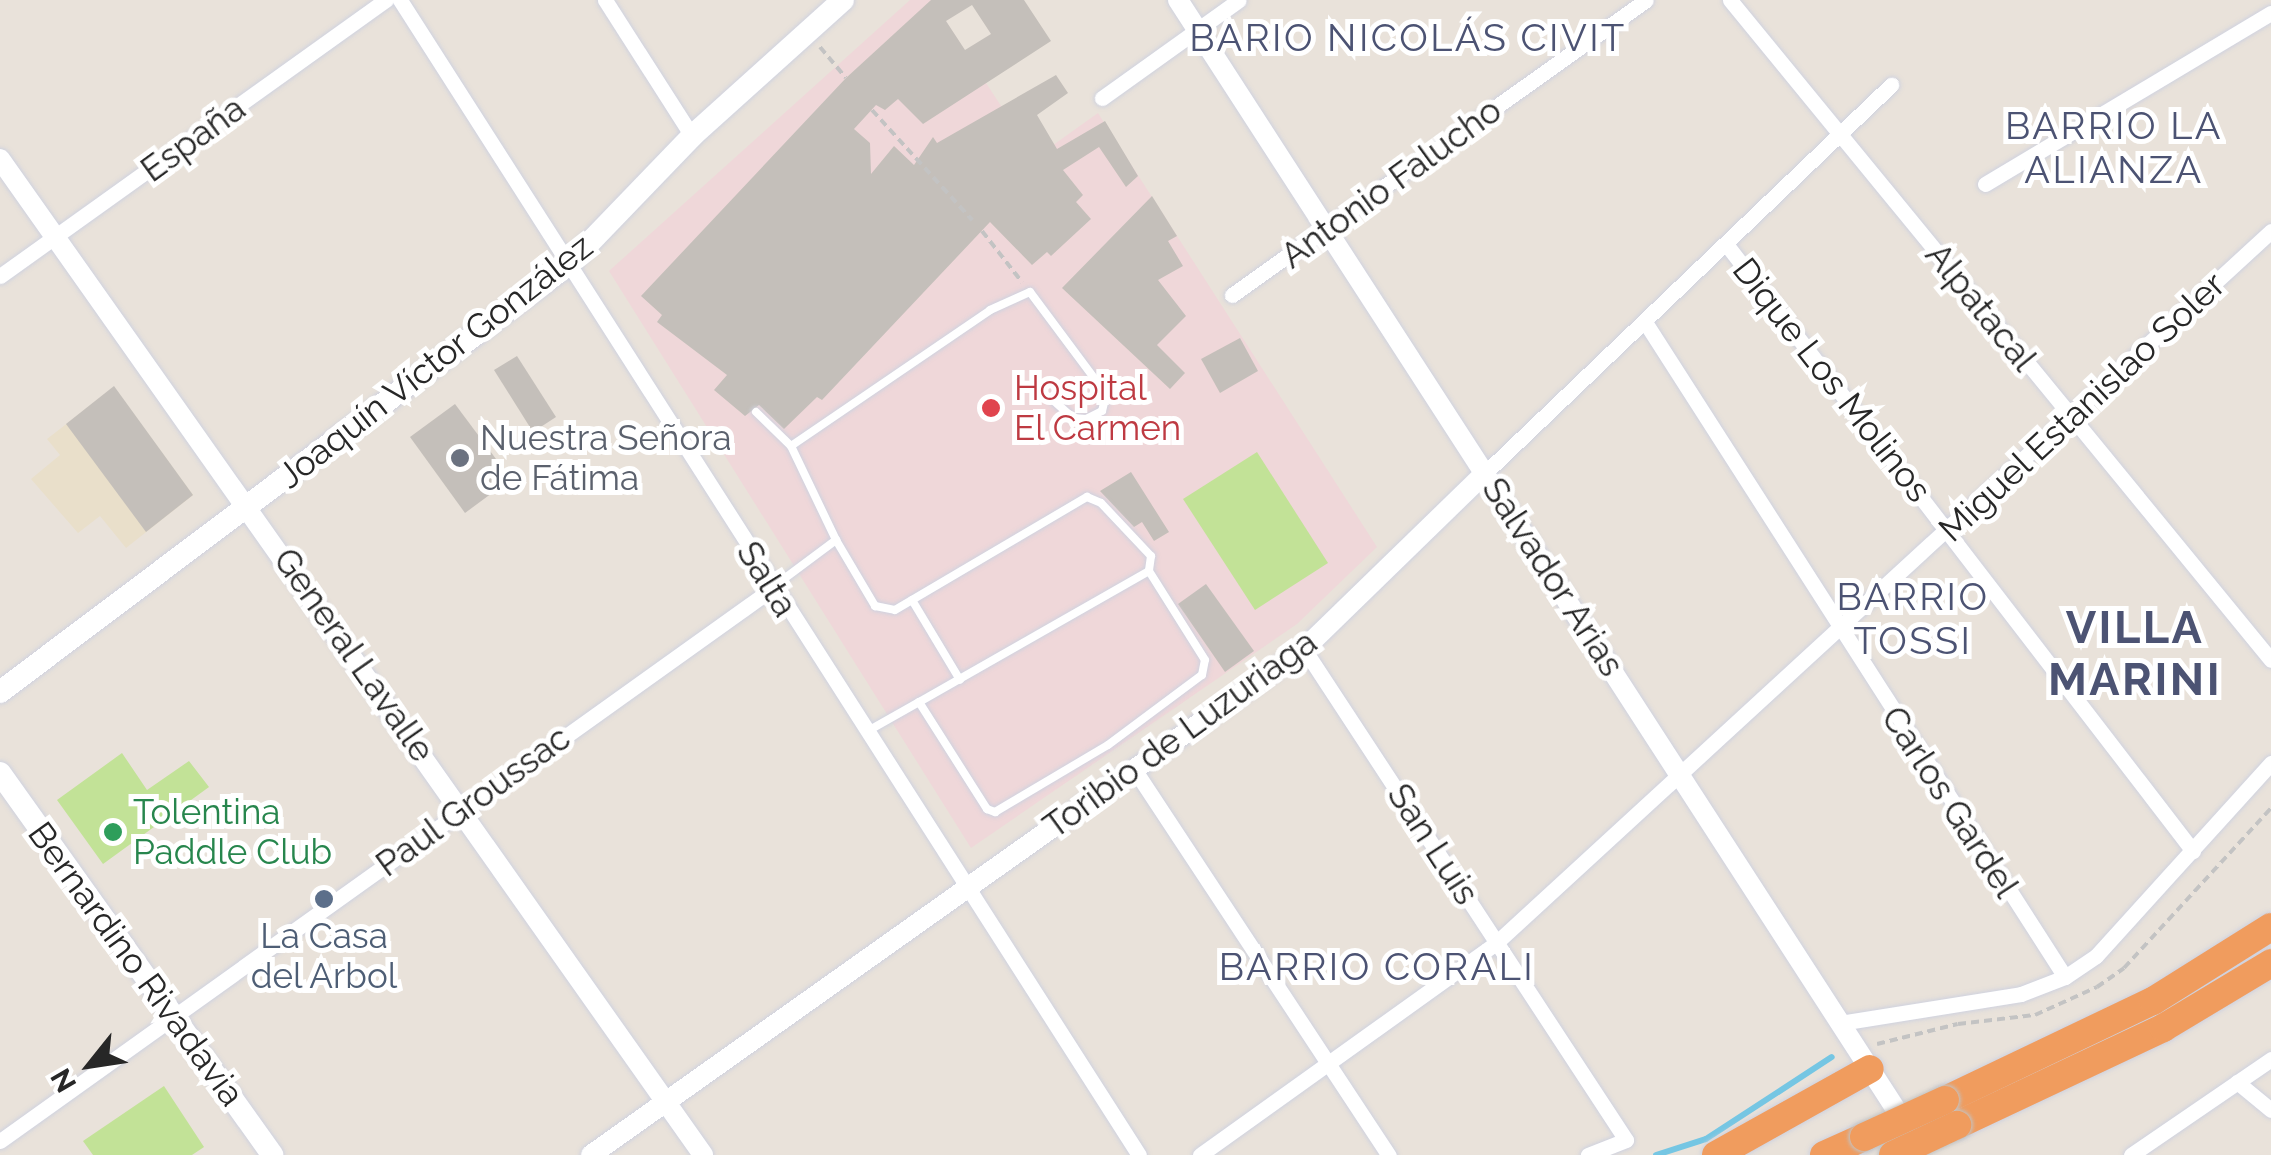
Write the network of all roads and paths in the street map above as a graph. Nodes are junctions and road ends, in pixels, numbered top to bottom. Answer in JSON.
{"nodes":[{"id":1,"x":386,"y":0,"type":"edge"},
{"id":2,"x":400,"y":0,"type":"edge"},
{"id":3,"x":605,"y":0,"type":"edge"},
{"id":4,"x":843,"y":0,"type":"edge"},
{"id":5,"x":1178,"y":0,"type":"edge"},
{"id":6,"x":1239,"y":0,"type":"edge"},
{"id":7,"x":1646,"y":0,"type":"edge"},
{"id":8,"x":1730,"y":0,"type":"edge"},
{"id":9,"x":2271,"y":13,"type":"edge"},
{"id":10,"x":1198,"y":30,"type":"junction"},
{"id":11,"x":806,"y":32,"type":"junction"},
{"id":12,"x":846,"y":78,"type":"dead end"},
{"id":13,"x":1891,"y":85,"type":"dead end"},
{"id":14,"x":1102,"y":98,"type":"dead end"},
{"id":15,"x":872,"y":110,"type":"dead end"},
{"id":16,"x":1840,"y":134,"type":"junction"},
{"id":17,"x":692,"y":136,"type":"junction"},
{"id":18,"x":0,"y":159,"type":"edge"},
{"id":19,"x":1986,"y":184,"type":"dead end"},
{"id":20,"x":972,"y":220,"type":"dead end"},
{"id":21,"x":1327,"y":229,"type":"junction"},
{"id":22,"x":982,"y":231,"type":"dead end"},
{"id":23,"x":2271,"y":231,"type":"edge"},
{"id":24,"x":56,"y":237,"type":"junction"},
{"id":25,"x":1726,"y":244,"type":"junction"},
{"id":26,"x":569,"y":264,"type":"junction"},
{"id":27,"x":0,"y":276,"type":"edge"},
{"id":28,"x":1030,"y":292,"type":"junction"},
{"id":29,"x":1232,"y":296,"type":"dead end"},
{"id":30,"x":1645,"y":322,"type":"junction"},
{"id":31,"x":1053,"y":400,"type":"dead end"},
{"id":32,"x":756,"y":412,"type":"dead end"},
{"id":33,"x":2072,"y":419,"type":"junction"},
{"id":34,"x":791,"y":446,"type":"junction"},
{"id":35,"x":1485,"y":473,"type":"junction"},
{"id":36,"x":250,"y":505,"type":"junction"},
{"id":37,"x":1948,"y":531,"type":"junction"},
{"id":38,"x":836,"y":540,"type":"junction"},
{"id":39,"x":1149,"y":571,"type":"junction"},
{"id":40,"x":773,"y":588,"type":"junction"},
{"id":41,"x":912,"y":600,"type":"junction"},
{"id":42,"x":1839,"y":633,"type":"junction"},
{"id":43,"x":1304,"y":649,"type":"junction"},
{"id":44,"x":2271,"y":660,"type":"edge"},
{"id":45,"x":960,"y":680,"type":"junction"},
{"id":46,"x":0,"y":692,"type":"edge"},
{"id":47,"x":919,"y":702,"type":"junction"},
{"id":48,"x":865,"y":732,"type":"junction"},
{"id":49,"x":2271,"y":763,"type":"edge"},
{"id":50,"x":1134,"y":768,"type":"junction"},
{"id":51,"x":0,"y":773,"type":"edge"},
{"id":52,"x":1682,"y":775,"type":"junction"},
{"id":53,"x":460,"y":809,"type":"junction"},
{"id":54,"x":2193,"y":851,"type":"junction"},
{"id":55,"x":967,"y":888,"type":"junction"},
{"id":56,"x":2271,"y":927,"type":"edge"},
{"id":57,"x":1497,"y":942,"type":"junction"},
{"id":58,"x":2267,"y":967,"type":"edge"},
{"id":59,"x":2065,"y":977,"type":"junction"},
{"id":60,"x":175,"y":1017,"type":"junction"},
{"id":61,"x":1840,"y":1022,"type":"junction"},
{"id":62,"x":2271,"y":1059,"type":"edge"},
{"id":63,"x":1328,"y":1063,"type":"junction"},
{"id":64,"x":1870,"y":1069,"type":"junction"},
{"id":65,"x":2237,"y":1082,"type":"junction"},
{"id":66,"x":666,"y":1102,"type":"junction"},
{"id":67,"x":2271,"y":1110,"type":"edge"},
{"id":68,"x":1951,"y":1113,"type":"junction"},
{"id":69,"x":0,"y":1141,"type":"edge"},
{"id":70,"x":272,"y":1155,"type":"edge"},
{"id":71,"x":591,"y":1155,"type":"edge"},
{"id":72,"x":703,"y":1155,"type":"edge"},
{"id":73,"x":1139,"y":1155,"type":"edge"},
{"id":74,"x":1200,"y":1155,"type":"edge"},
{"id":75,"x":1389,"y":1155,"type":"edge"},
{"id":76,"x":1588,"y":1155,"type":"edge"},
{"id":77,"x":1716,"y":1155,"type":"edge"},
{"id":78,"x":1824,"y":1155,"type":"edge"},
{"id":79,"x":1893,"y":1155,"type":"edge"},
{"id":80,"x":1925,"y":1155,"type":"edge"},
{"id":81,"x":2131,"y":1155,"type":"edge"}],
"edges":[{"from":1,"to":24,"type":"street","name":"España"},
{"from":2,"to":26,"type":"street","name":"Salta"},
{"from":3,"to":17,"type":"street"},
{"from":4,"to":11,"type":"main road","name":"Joaquín Víctor González"},
{"from":5,"to":10,"type":"street","name":"Salvador Arias"},
{"from":6,"to":10,"type":"street"},
{"from":7,"to":21,"type":"street","name":"Antonio Falucho"},
{"from":8,"to":16,"type":"street","name":"Alpatacal"},
{"from":9,"to":19,"type":"street"},
{"from":10,"to":14,"type":"street"},
{"from":10,"to":21,"type":"street","name":"Salvador Arias"},
{"from":11,"to":12,"type":"path"},
{"from":11,"to":17,"type":"main road","name":"Joaquín Víctor González"},
{"from":13,"to":16,"type":"street","name":"Toribio de Luzuriaga"},
{"from":15,"to":20,"type":"path"},
{"from":16,"to":25,"type":"street","name":"Toribio de Luzuriaga"},
{"from":16,"to":33,"type":"street","name":"Alpatacal"},
{"from":17,"to":26,"type":"main road","name":"Joaquín Víctor González"},
{"from":18,"to":24,"type":"street","name":"General Lavalle"},
{"from":21,"to":29,"type":"street","name":"Antonio Falucho"},
{"from":21,"to":35,"type":"street","name":"Salvador Arias"},
{"from":22,"to":28,"type":"path"},
{"from":23,"to":33,"type":"street","name":"Miguel Estanislao Soler"},
{"from":24,"to":27,"type":"street","name":"España"},
{"from":24,"to":36,"type":"street","name":"General Lavalle"},
{"from":25,"to":30,"type":"street","name":"Toribio de Luzuriaga"},
{"from":25,"to":37,"type":"street","name":"Dique Los Molinos"},
{"from":26,"to":36,"type":"main road","name":"Joaquín Víctor González"},
{"from":26,"to":40,"type":"street","name":"Salta"},
{"from":28,"to":31,"type":"lane"},
{"from":28,"to":34,"type":"lane"},
{"from":30,"to":35,"type":"street","name":"Toribio de Luzuriaga"},
{"from":30,"to":42,"type":"street","name":"Carlos Gardel"},
{"from":32,"to":34,"type":"lane"},
{"from":33,"to":37,"type":"street","name":"Miguel Estanislao Soler"},
{"from":33,"to":44,"type":"street","name":"Alpatacal"},
{"from":34,"to":38,"type":"lane"},
{"from":35,"to":43,"type":"street","name":"Toribio de Luzuriaga"},
{"from":35,"to":52,"type":"street","name":"Salvador Arias"},
{"from":36,"to":46,"type":"main road","name":"Joaquín Víctor González"},
{"from":36,"to":53,"type":"street","name":"General Lavalle"},
{"from":37,"to":42,"type":"street","name":"Miguel Estanislao Soler"},
{"from":37,"to":54,"type":"street","name":"Dique Los Molinos"},
{"from":38,"to":40,"type":"lane"},
{"from":38,"to":41,"type":"lane"},
{"from":39,"to":41,"type":"lane"},
{"from":39,"to":45,"type":"lane"},
{"from":39,"to":47,"type":"lane"},
{"from":40,"to":48,"type":"street","name":"Salta"},
{"from":40,"to":53,"type":"street","name":"Paul Groussac"},
{"from":41,"to":45,"type":"lane"},
{"from":42,"to":52,"type":"street","name":"Miguel Estanislao Soler"},
{"from":42,"to":59,"type":"street","name":"Carlos Gardel"},
{"from":43,"to":50,"type":"street","name":"Toribio de Luzuriaga"},
{"from":43,"to":57,"type":"street","name":"San Luis"},
{"from":45,"to":47,"type":"lane"},
{"from":47,"to":48,"type":"lane"},
{"from":48,"to":55,"type":"street","name":"Salta"},
{"from":49,"to":54,"type":"street"},
{"from":50,"to":55,"type":"street","name":"Toribio de Luzuriaga"},
{"from":50,"to":63,"type":"street"},
{"from":51,"to":60,"type":"main road","name":"Bernardino Rivadavia"},
{"from":52,"to":57,"type":"street","name":"Miguel Estanislao Soler"},
{"from":52,"to":61,"type":"street","name":"Salvador Arias"},
{"from":53,"to":60,"type":"street","name":"Paul Groussac"},
{"from":53,"to":66,"type":"street","name":"General Lavalle"},
{"from":54,"to":59,"type":"street"},
{"from":55,"to":66,"type":"street","name":"Toribio de Luzuriaga"},
{"from":55,"to":73,"type":"street","name":"Salta"},
{"from":56,"to":68,"type":"highway"},
{"from":57,"to":63,"type":"street","name":"Miguel Estanislao Soler"},
{"from":57,"to":76,"type":"street","name":"San Luis"},
{"from":58,"to":68,"type":"highway"},
{"from":59,"to":61,"type":"street"},
{"from":60,"to":69,"type":"street","name":"Paul Groussac"},
{"from":60,"to":70,"type":"main road","name":"Bernardino Rivadavia"},
{"from":61,"to":64,"type":"street","name":"Salvador Arias"},
{"from":62,"to":65,"type":"street"},
{"from":63,"to":74,"type":"street","name":"Miguel Estanislao Soler"},
{"from":63,"to":75,"type":"street"},
{"from":64,"to":77,"type":"highway"},
{"from":64,"to":80,"type":"street","name":"Salvador Arias"},
{"from":65,"to":67,"type":"street"},
{"from":65,"to":81,"type":"street"},
{"from":66,"to":71,"type":"street","name":"Toribio de Luzuriaga"},
{"from":66,"to":72,"type":"street","name":"General Lavalle"},
{"from":68,"to":78,"type":"highway","bridge":true},
{"from":68,"to":79,"type":"highway","bridge":true}]}
